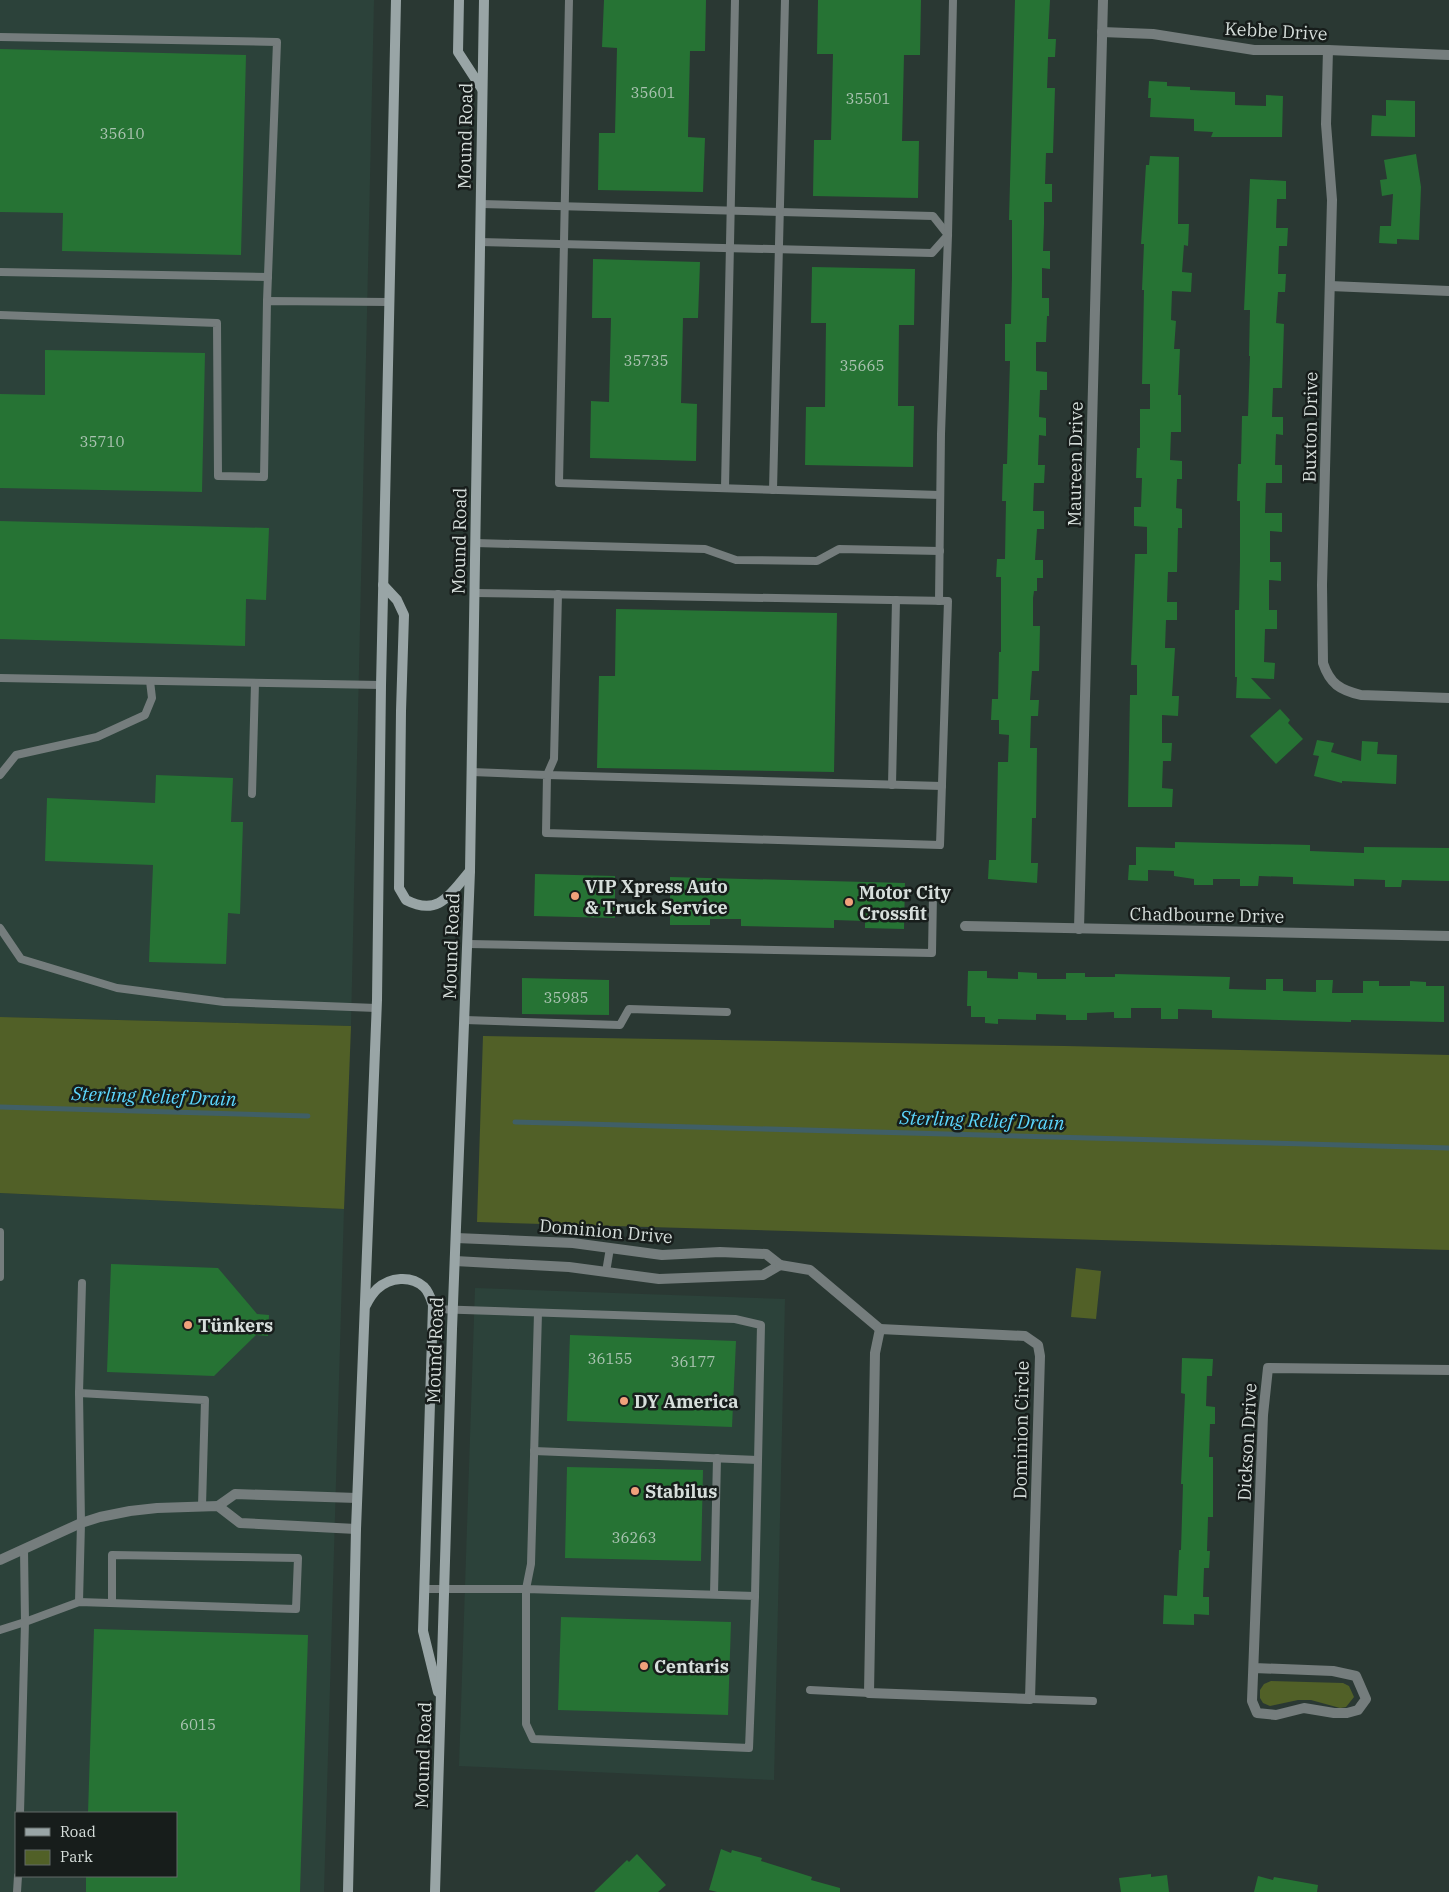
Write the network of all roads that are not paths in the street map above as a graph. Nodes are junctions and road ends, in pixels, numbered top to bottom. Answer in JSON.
{"nodes":[{"id":1,"x":396,"y":0,"type":"edge"},
{"id":2,"x":459,"y":0,"type":"edge"},
{"id":3,"x":484,"y":0,"type":"edge"},
{"id":4,"x":569,"y":0,"type":"edge"},
{"id":5,"x":735,"y":0,"type":"edge"},
{"id":6,"x":785,"y":0,"type":"edge"},
{"id":7,"x":953,"y":0,"type":"edge"},
{"id":8,"x":1103,"y":0,"type":"edge"},
{"id":9,"x":1102,"y":32,"type":"junction"},
{"id":10,"x":0,"y":38,"type":"edge"},
{"id":11,"x":1328,"y":50,"type":"junction"},
{"id":12,"x":1449,"y":55,"type":"edge"},
{"id":13,"x":482,"y":89,"type":"junction"},
{"id":14,"x":480,"y":204,"type":"junction"},
{"id":15,"x":565,"y":207,"type":"junction"},
{"id":16,"x":731,"y":210,"type":"junction"},
{"id":17,"x":780,"y":211,"type":"junction"},
{"id":18,"x":948,"y":235,"type":"junction"},
{"id":19,"x":480,"y":242,"type":"junction"},
{"id":20,"x":564,"y":245,"type":"junction"},
{"id":21,"x":730,"y":247,"type":"junction"},
{"id":22,"x":779,"y":249,"type":"junction"},
{"id":23,"x":0,"y":272,"type":"edge"},
{"id":24,"x":268,"y":277,"type":"junction"},
{"id":25,"x":1330,"y":286,"type":"junction"},
{"id":26,"x":1449,"y":291,"type":"edge"},
{"id":27,"x":267,"y":301,"type":"junction"},
{"id":28,"x":389,"y":302,"type":"junction"},
{"id":29,"x":0,"y":315,"type":"edge"},
{"id":30,"x":725,"y":488,"type":"junction"},
{"id":31,"x":773,"y":490,"type":"junction"},
{"id":32,"x":940,"y":495,"type":"junction"},
{"id":33,"x":476,"y":543,"type":"junction"},
{"id":34,"x":940,"y":551,"type":"junction"},
{"id":35,"x":383,"y":585,"type":"junction"},
{"id":36,"x":475,"y":593,"type":"junction"},
{"id":37,"x":558,"y":594,"type":"junction"},
{"id":38,"x":896,"y":600,"type":"junction"},
{"id":39,"x":939,"y":601,"type":"junction"},
{"id":40,"x":0,"y":678,"type":"edge"},
{"id":41,"x":150,"y":681,"type":"junction"},
{"id":42,"x":255,"y":683,"type":"junction"},
{"id":43,"x":381,"y":685,"type":"junction"},
{"id":44,"x":1449,"y":698,"type":"edge"},
{"id":45,"x":472,"y":772,"type":"junction"},
{"id":46,"x":547,"y":774,"type":"junction"},
{"id":47,"x":0,"y":776,"type":"edge"},
{"id":48,"x":892,"y":785,"type":"junction"},
{"id":49,"x":942,"y":786,"type":"junction"},
{"id":50,"x":252,"y":794,"type":"dead end"},
{"id":51,"x":470,"y":871,"type":"junction"},
{"id":52,"x":933,"y":894,"type":"dead end"},
{"id":53,"x":965,"y":926,"type":"dead end"},
{"id":54,"x":0,"y":928,"type":"edge"},
{"id":55,"x":1079,"y":929,"type":"junction"},
{"id":56,"x":1449,"y":936,"type":"edge"},
{"id":57,"x":468,"y":944,"type":"junction"},
{"id":58,"x":376,"y":1008,"type":"junction"},
{"id":59,"x":727,"y":1012,"type":"dead end"},
{"id":60,"x":465,"y":1020,"type":"junction"},
{"id":61,"x":0,"y":1232,"type":"edge"},
{"id":62,"x":456,"y":1238,"type":"junction"},
{"id":63,"x":610,"y":1248,"type":"junction"},
{"id":64,"x":455,"y":1261,"type":"junction"},
{"id":65,"x":780,"y":1265,"type":"junction"},
{"id":66,"x":606,"y":1272,"type":"junction"},
{"id":67,"x":0,"y":1277,"type":"edge"},
{"id":68,"x":82,"y":1283,"type":"dead end"},
{"id":69,"x":366,"y":1305,"type":"junction"},
{"id":70,"x":433,"y":1308,"type":"junction"},
{"id":71,"x":452,"y":1310,"type":"junction"},
{"id":72,"x":538,"y":1313,"type":"junction"},
{"id":73,"x":880,"y":1329,"type":"junction"},
{"id":74,"x":1449,"y":1370,"type":"edge"},
{"id":75,"x":79,"y":1394,"type":"junction"},
{"id":76,"x":534,"y":1451,"type":"junction"},
{"id":77,"x":717,"y":1458,"type":"junction"},
{"id":78,"x":758,"y":1460,"type":"junction"},
{"id":79,"x":357,"y":1498,"type":"junction"},
{"id":80,"x":202,"y":1506,"type":"junction"},
{"id":81,"x":218,"y":1506,"type":"junction"},
{"id":82,"x":81,"y":1523,"type":"junction"},
{"id":83,"x":356,"y":1529,"type":"junction"},
{"id":84,"x":24,"y":1549,"type":"junction"},
{"id":85,"x":0,"y":1560,"type":"edge"},
{"id":86,"x":424,"y":1589,"type":"junction"},
{"id":87,"x":444,"y":1589,"type":"junction"},
{"id":88,"x":526,"y":1589,"type":"junction"},
{"id":89,"x":714,"y":1594,"type":"junction"},
{"id":90,"x":755,"y":1596,"type":"junction"},
{"id":91,"x":79,"y":1602,"type":"junction"},
{"id":92,"x":112,"y":1604,"type":"junction"},
{"id":93,"x":25,"y":1622,"type":"junction"},
{"id":94,"x":0,"y":1630,"type":"edge"},
{"id":95,"x":1254,"y":1668,"type":"junction"},
{"id":96,"x":810,"y":1690,"type":"dead end"},
{"id":97,"x":869,"y":1693,"type":"junction"},
{"id":98,"x":1030,"y":1699,"type":"junction"},
{"id":99,"x":1093,"y":1701,"type":"dead end"},
{"id":100,"x":441,"y":1706,"type":"junction"},
{"id":101,"x":20,"y":1812,"type":"edge"},
{"id":102,"x":18,"y":1877,"type":"edge"},
{"id":103,"x":17,"y":1892,"type":"edge"},
{"id":104,"x":348,"y":1892,"type":"edge"},
{"id":105,"x":435,"y":1892,"type":"edge"}],
"edges":[{"from":1,"to":28,"type":"main road"},
{"from":2,"to":13,"type":"main road"},
{"from":3,"to":13,"type":"main road","name":"Mound Road"},
{"from":4,"to":15,"type":"lane"},
{"from":5,"to":16,"type":"lane"},
{"from":6,"to":17,"type":"lane"},
{"from":7,"to":18,"type":"lane"},
{"from":8,"to":9,"type":"street","name":"Maureen Drive"},
{"from":9,"to":11,"type":"street","name":"Kebbe Drive"},
{"from":9,"to":55,"type":"street","name":"Maureen Drive"},
{"from":10,"to":24,"type":"lane"},
{"from":11,"to":12,"type":"street","name":"Kebbe Drive"},
{"from":11,"to":25,"type":"street","name":"Buxton Drive"},
{"from":13,"to":14,"type":"main road","name":"Mound Road"},
{"from":14,"to":15,"type":"lane"},
{"from":14,"to":19,"type":"main road","name":"Mound Road"},
{"from":15,"to":16,"type":"lane"},
{"from":15,"to":20,"type":"lane"},
{"from":16,"to":17,"type":"lane"},
{"from":16,"to":21,"type":"lane"},
{"from":17,"to":18,"type":"lane"},
{"from":17,"to":22,"type":"lane"},
{"from":18,"to":22,"type":"lane"},
{"from":18,"to":32,"type":"lane"},
{"from":19,"to":20,"type":"lane"},
{"from":19,"to":33,"type":"main road","name":"Mound Road"},
{"from":20,"to":21,"type":"lane"},
{"from":20,"to":30,"type":"lane"},
{"from":21,"to":22,"type":"lane"},
{"from":21,"to":30,"type":"lane"},
{"from":22,"to":31,"type":"lane"},
{"from":23,"to":24,"type":"lane"},
{"from":24,"to":27,"type":"lane"},
{"from":25,"to":26,"type":"street"},
{"from":25,"to":44,"type":"street","name":"Buxton Drive"},
{"from":27,"to":28,"type":"lane"},
{"from":27,"to":29,"type":"lane"},
{"from":28,"to":35,"type":"main road"},
{"from":30,"to":31,"type":"lane"},
{"from":31,"to":32,"type":"lane"},
{"from":32,"to":34,"type":"lane"},
{"from":33,"to":34,"type":"lane"},
{"from":33,"to":36,"type":"main road","name":"Mound Road"},
{"from":34,"to":39,"type":"lane"},
{"from":35,"to":43,"type":"main road"},
{"from":35,"to":51,"type":"main road"},
{"from":36,"to":37,"type":"lane"},
{"from":36,"to":45,"type":"main road","name":"Mound Road"},
{"from":37,"to":38,"type":"lane"},
{"from":37,"to":46,"type":"lane"},
{"from":38,"to":39,"type":"lane"},
{"from":38,"to":48,"type":"lane"},
{"from":39,"to":49,"type":"lane"},
{"from":40,"to":41,"type":"lane"},
{"from":41,"to":42,"type":"lane"},
{"from":41,"to":47,"type":"lane"},
{"from":42,"to":43,"type":"lane"},
{"from":42,"to":50,"type":"lane"},
{"from":43,"to":58,"type":"main road"},
{"from":45,"to":46,"type":"lane"},
{"from":45,"to":51,"type":"main road","name":"Mound Road"},
{"from":46,"to":48,"type":"lane"},
{"from":46,"to":49,"type":"lane"},
{"from":48,"to":49,"type":"lane"},
{"from":51,"to":57,"type":"main road","name":"Mound Road"},
{"from":52,"to":57,"type":"lane"},
{"from":53,"to":55,"type":"street","name":"Chadbourne Drive"},
{"from":54,"to":58,"type":"lane"},
{"from":55,"to":56,"type":"street","name":"Chadbourne Drive"},
{"from":57,"to":60,"type":"main road","name":"Mound Road"},
{"from":58,"to":69,"type":"main road"},
{"from":59,"to":60,"type":"lane"},
{"from":60,"to":62,"type":"main road","name":"Mound Road"},
{"from":61,"to":67,"type":"lane"},
{"from":62,"to":63,"type":"street","name":"Dominion Drive"},
{"from":62,"to":64,"type":"main road","name":"Mound Road"},
{"from":63,"to":65,"type":"street","name":"Dominion Drive"},
{"from":63,"to":66,"type":"lane"},
{"from":64,"to":66,"type":"street"},
{"from":64,"to":71,"type":"main road","name":"Mound Road"},
{"from":65,"to":66,"type":"street"},
{"from":65,"to":73,"type":"street","name":"Dominion Drive"},
{"from":68,"to":75,"type":"lane"},
{"from":69,"to":70,"type":"main road"},
{"from":69,"to":79,"type":"main road"},
{"from":70,"to":71,"type":"lane"},
{"from":70,"to":86,"type":"main road"},
{"from":71,"to":72,"type":"lane"},
{"from":71,"to":87,"type":"main road","name":"Mound Road"},
{"from":72,"to":76,"type":"lane"},
{"from":72,"to":78,"type":"lane"},
{"from":73,"to":97,"type":"street"},
{"from":73,"to":98,"type":"street","name":"Dominion Circle"},
{"from":74,"to":95,"type":"street","name":"Dickson Drive"},
{"from":75,"to":80,"type":"lane"},
{"from":75,"to":82,"type":"lane"},
{"from":76,"to":77,"type":"lane"},
{"from":76,"to":88,"type":"lane"},
{"from":77,"to":78,"type":"lane"},
{"from":77,"to":89,"type":"lane"},
{"from":78,"to":90,"type":"lane"},
{"from":79,"to":81,"type":"street"},
{"from":79,"to":83,"type":"main road"},
{"from":80,"to":81,"type":"street"},
{"from":80,"to":82,"type":"street"},
{"from":81,"to":83,"type":"street"},
{"from":82,"to":84,"type":"street"},
{"from":82,"to":91,"type":"lane"},
{"from":83,"to":104,"type":"main road"},
{"from":84,"to":85,"type":"street"},
{"from":84,"to":93,"type":"lane"},
{"from":86,"to":87,"type":"lane"},
{"from":86,"to":100,"type":"main road"},
{"from":87,"to":88,"type":"lane"},
{"from":87,"to":100,"type":"main road","name":"Mound Road"},
{"from":88,"to":89,"type":"lane"},
{"from":88,"to":90,"type":"lane"},
{"from":89,"to":90,"type":"lane"},
{"from":91,"to":92,"type":"lane"},
{"from":91,"to":93,"type":"lane"},
{"from":92,"to":92,"type":"lane"},
{"from":93,"to":94,"type":"lane"},
{"from":93,"to":101,"type":"lane"},
{"from":95,"to":95,"type":"street","name":"Dickson Drive"},
{"from":96,"to":97,"type":"lane"},
{"from":97,"to":98,"type":"street"},
{"from":98,"to":99,"type":"lane"},
{"from":100,"to":105,"type":"main road","name":"Mound Road"},
{"from":102,"to":103,"type":"lane"}]}
